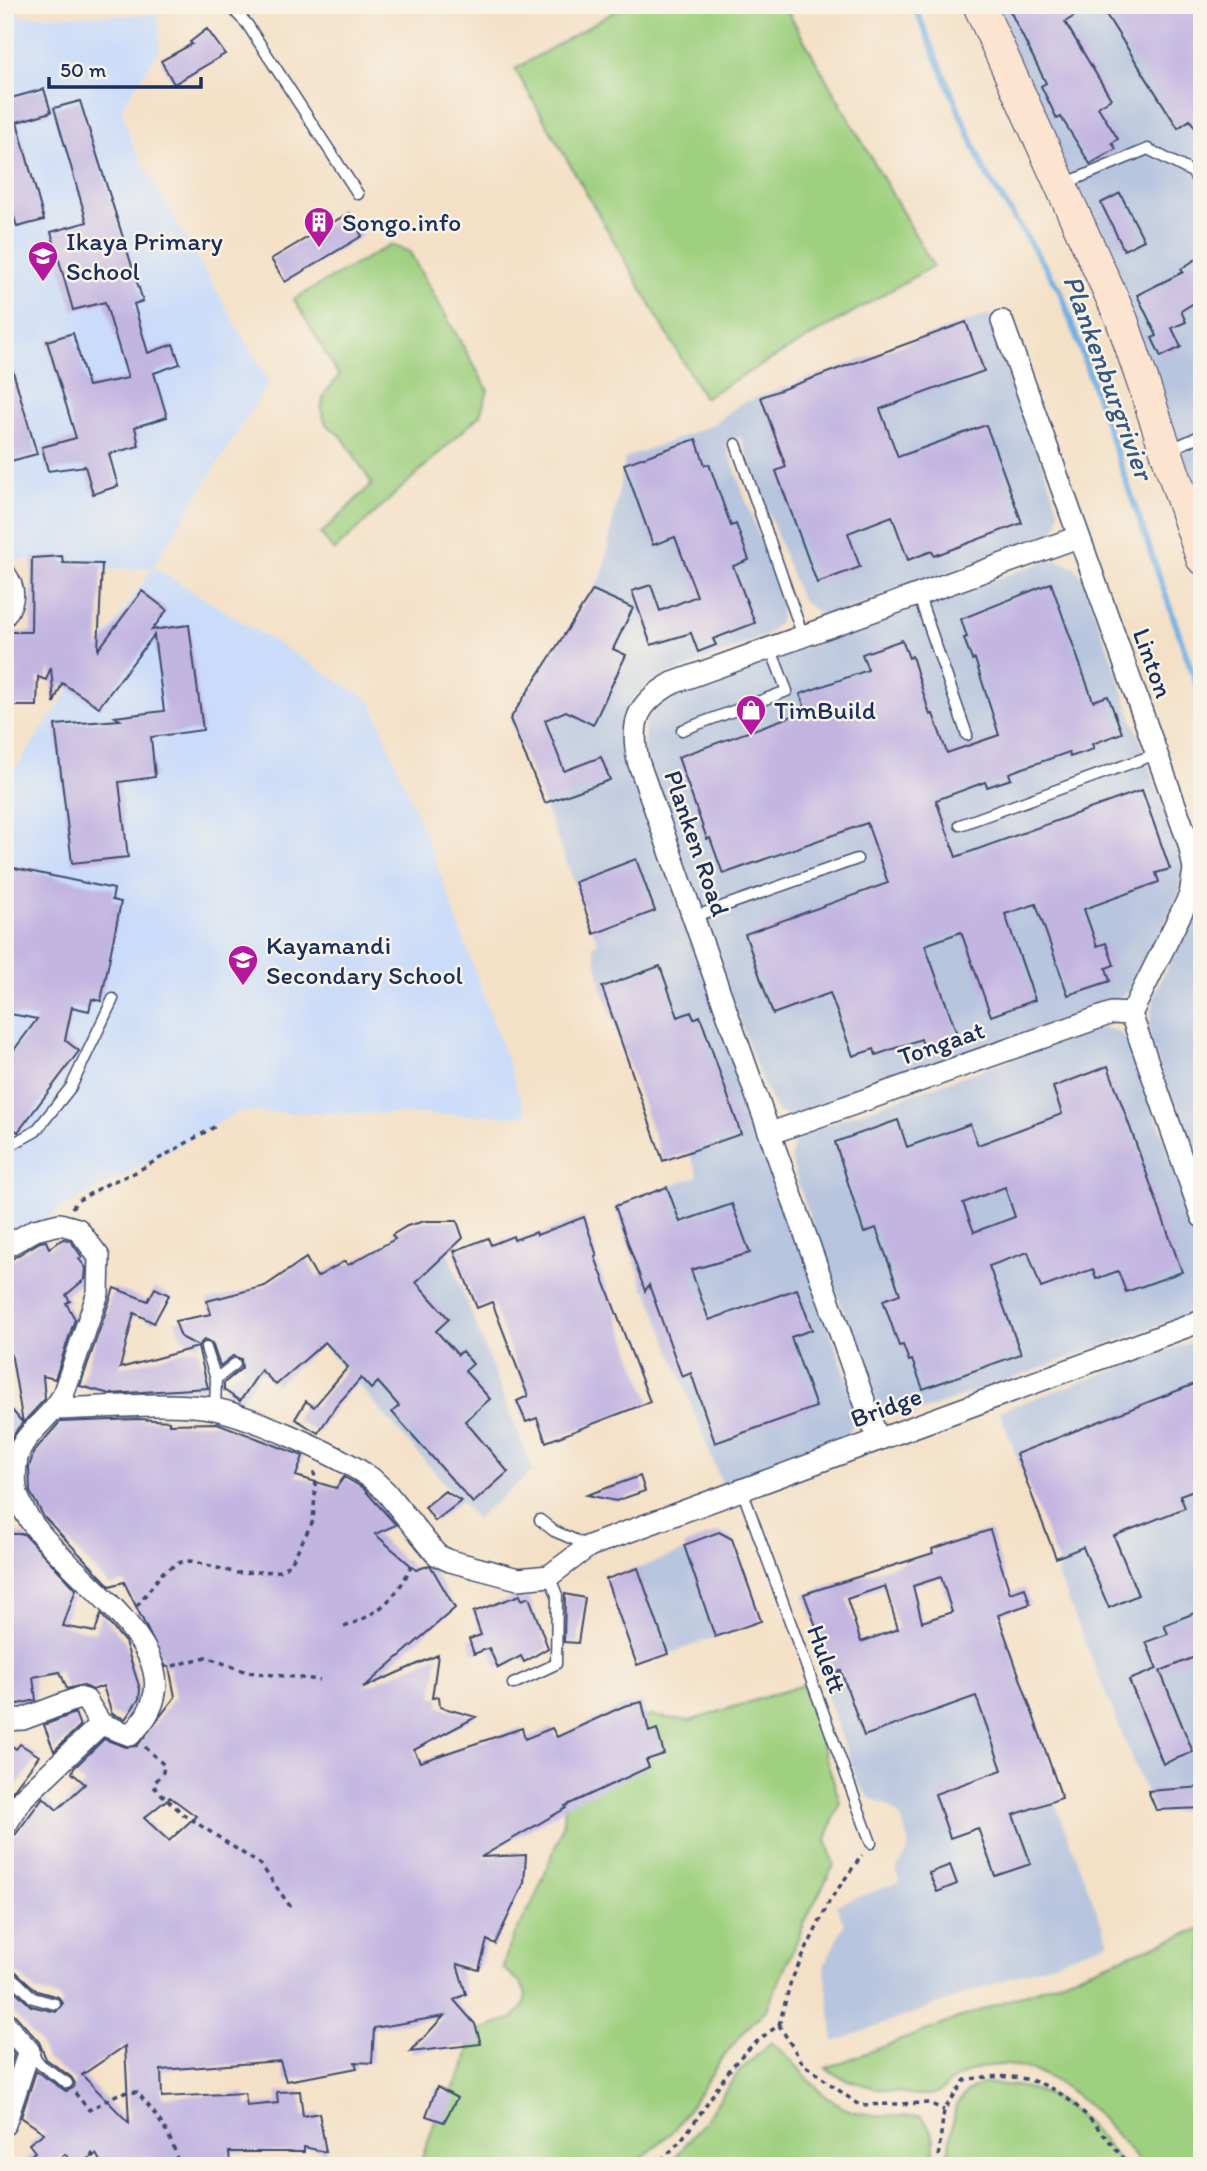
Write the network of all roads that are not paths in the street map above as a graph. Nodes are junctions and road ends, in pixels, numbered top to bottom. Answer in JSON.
{"nodes":[{"id":1,"x":229,"y":5,"type":"edge"},
{"id":2,"x":978,"y":5,"type":"edge"},
{"id":3,"x":1062,"y":185,"type":"junction"},
{"id":4,"x":1202,"y":187,"type":"edge"},
{"id":5,"x":358,"y":194,"type":"dead end"},
{"id":6,"x":1002,"y":321,"type":"dead end"},
{"id":7,"x":1202,"y":435,"type":"edge"},
{"id":8,"x":736,"y":444,"type":"dead end"},
{"id":9,"x":1166,"y":452,"type":"junction"},
{"id":10,"x":1079,"y":537,"type":"junction"},
{"id":11,"x":1202,"y":558,"type":"edge"},
{"id":12,"x":5,"y":574,"type":"edge"},
{"id":13,"x":918,"y":594,"type":"junction"},
{"id":14,"x":5,"y":615,"type":"edge"},
{"id":15,"x":803,"y":636,"type":"junction"},
{"id":16,"x":771,"y":648,"type":"junction"},
{"id":17,"x":682,"y":730,"type":"dead end"},
{"id":18,"x":967,"y":734,"type":"dead end"},
{"id":19,"x":1156,"y":754,"type":"junction"},
{"id":20,"x":960,"y":825,"type":"dead end"},
{"id":21,"x":857,"y":859,"type":"dead end"},
{"id":22,"x":693,"y":917,"type":"junction"},
{"id":23,"x":113,"y":999,"type":"dead end"},
{"id":24,"x":1131,"y":1014,"type":"junction"},
{"id":25,"x":771,"y":1133,"type":"junction"},
{"id":26,"x":5,"y":1148,"type":"edge"},
{"id":27,"x":1202,"y":1217,"type":"edge"},
{"id":28,"x":5,"y":1247,"type":"edge"},
{"id":29,"x":1202,"y":1321,"type":"edge"},
{"id":30,"x":206,"y":1348,"type":"dead end"},
{"id":31,"x":236,"y":1364,"type":"dead end"},
{"id":32,"x":216,"y":1379,"type":"junction"},
{"id":33,"x":57,"y":1409,"type":"junction"},
{"id":34,"x":215,"y":1409,"type":"junction"},
{"id":35,"x":878,"y":1440,"type":"junction"},
{"id":36,"x":742,"y":1490,"type":"junction"},
{"id":37,"x":540,"y":1520,"type":"dead end"},
{"id":38,"x":589,"y":1546,"type":"junction"},
{"id":39,"x":549,"y":1576,"type":"junction"},
{"id":40,"x":513,"y":1684,"type":"dead end"},
{"id":41,"x":5,"y":1720,"type":"edge"},
{"id":42,"x":101,"y":1724,"type":"junction"},
{"id":43,"x":5,"y":1826,"type":"edge"},
{"id":44,"x":871,"y":1843,"type":"road end"},
{"id":45,"x":5,"y":1970,"type":"edge"},
{"id":46,"x":55,"y":2004,"type":"dead end"},
{"id":47,"x":5,"y":2024,"type":"edge"},
{"id":48,"x":29,"y":2051,"type":"junction"},
{"id":49,"x":67,"y":2083,"type":"road end"},
{"id":50,"x":5,"y":2124,"type":"edge"}],
"edges":[{"from":1,"to":5,"type":"lane"},
{"from":2,"to":3,"type":"street"},
{"from":3,"to":4,"type":"lane"},
{"from":3,"to":9,"type":"street"},
{"from":6,"to":10,"type":"street","name":"Linton"},
{"from":7,"to":9,"type":"lane"},
{"from":8,"to":15,"type":"lane"},
{"from":9,"to":11,"type":"street"},
{"from":10,"to":13,"type":"street","name":"Planken Road"},
{"from":10,"to":19,"type":"street","name":"Linton"},
{"from":12,"to":14,"type":"street"},
{"from":13,"to":15,"type":"street","name":"Planken Road"},
{"from":13,"to":18,"type":"lane"},
{"from":15,"to":16,"type":"street","name":"Planken Road"},
{"from":16,"to":17,"type":"lane"},
{"from":16,"to":22,"type":"street","name":"Planken Road"},
{"from":19,"to":20,"type":"lane"},
{"from":19,"to":24,"type":"street","name":"Linton"},
{"from":21,"to":22,"type":"lane"},
{"from":22,"to":25,"type":"street","name":"Planken Road"},
{"from":23,"to":26,"type":"lane"},
{"from":24,"to":25,"type":"street","name":"Tongaat"},
{"from":24,"to":27,"type":"street"},
{"from":25,"to":35,"type":"street","name":"Planken Road"},
{"from":28,"to":33,"type":"street"},
{"from":29,"to":35,"type":"street","name":"Bridge"},
{"from":30,"to":32,"type":"lane"},
{"from":31,"to":32,"type":"lane"},
{"from":32,"to":34,"type":"lane"},
{"from":33,"to":34,"type":"street"},
{"from":33,"to":42,"type":"street"},
{"from":34,"to":39,"type":"street"},
{"from":35,"to":36,"type":"street","name":"Bridge"},
{"from":36,"to":38,"type":"street","name":"Bridge"},
{"from":36,"to":44,"type":"lane","name":"Hulett"},
{"from":37,"to":38,"type":"lane"},
{"from":38,"to":39,"type":"street","name":"Bridge"},
{"from":39,"to":40,"type":"lane"},
{"from":41,"to":42,"type":"street"},
{"from":42,"to":43,"type":"street"},
{"from":45,"to":46,"type":"lane"},
{"from":47,"to":48,"type":"street"},
{"from":48,"to":49,"type":"lane"},
{"from":48,"to":50,"type":"street"}]}
